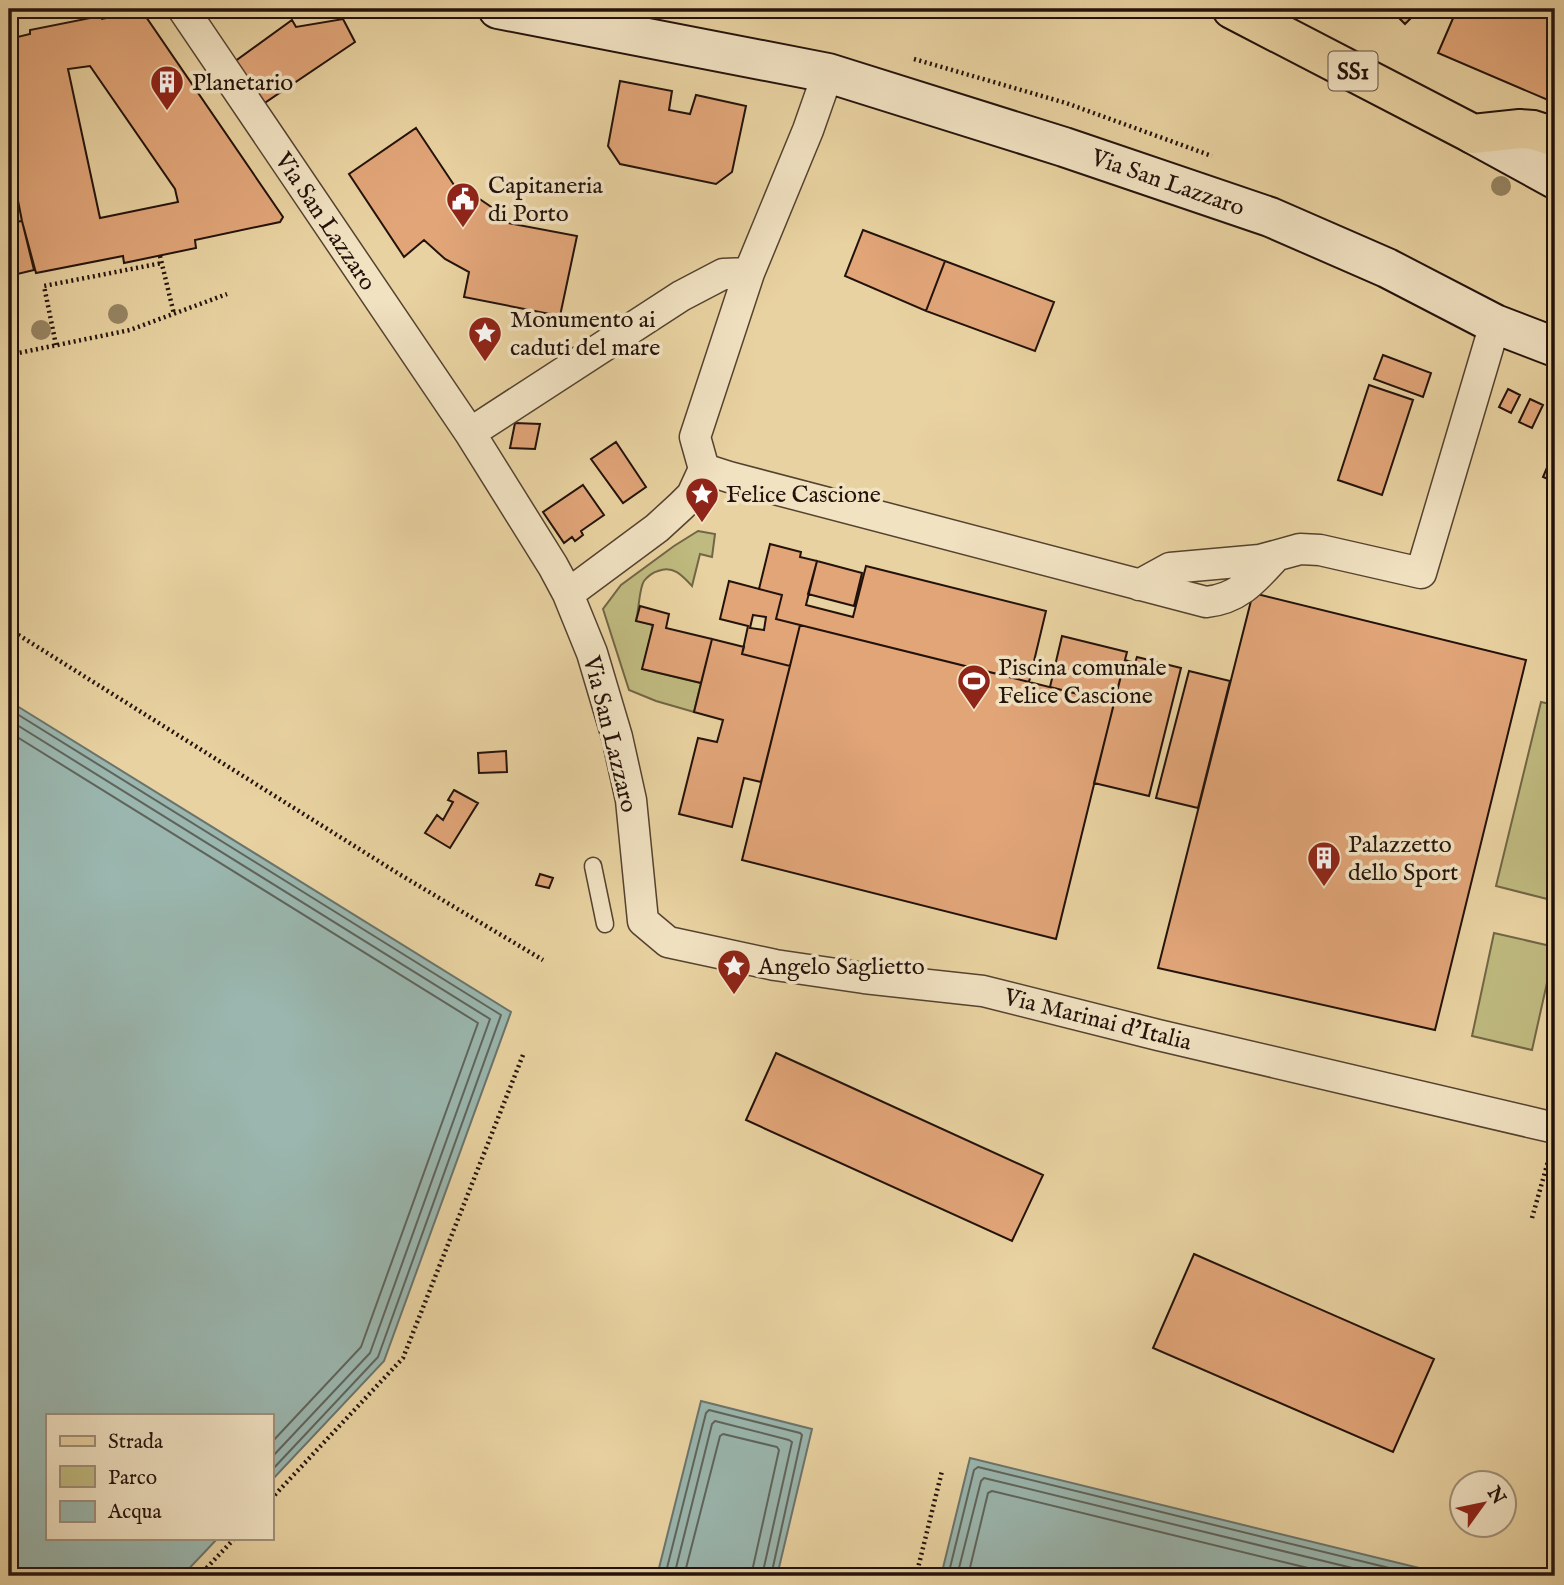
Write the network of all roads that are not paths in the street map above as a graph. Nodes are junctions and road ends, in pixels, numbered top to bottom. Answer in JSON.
{"nodes":[{"id":1,"x":183,"y":9,"type":"edge"},
{"id":2,"x":498,"y":9,"type":"edge"},
{"id":3,"x":1232,"y":9,"type":"edge"},
{"id":4,"x":828,"y":73,"type":"junction"},
{"id":5,"x":1545,"y":154,"type":"edge"},
{"id":6,"x":749,"y":273,"type":"junction"},
{"id":7,"x":1495,"y":324,"type":"junction"},
{"id":8,"x":1555,"y":347,"type":"edge"},
{"id":9,"x":1555,"y":365,"type":"edge"},
{"id":10,"x":470,"y":433,"type":"junction"},
{"id":11,"x":704,"y":468,"type":"junction"},
{"id":12,"x":568,"y":594,"type":"junction"},
{"id":13,"x":593,"y":866,"type":"dead end"},
{"id":14,"x":643,"y":921,"type":"joint"},
{"id":15,"x":605,"y":925,"type":"dead end"},
{"id":16,"x":1553,"y":1141,"type":"edge"}],
"edges":[{"from":1,"to":10,"type":"street","name":"Via San Lazzaro"},
{"from":2,"to":4,"type":"street","name":"Via San Lazzaro"},
{"from":3,"to":5,"type":"main road","number":"SS1"},
{"from":4,"to":6,"type":"street"},
{"from":4,"to":7,"type":"street","name":"Via San Lazzaro"},
{"from":6,"to":10,"type":"street"},
{"from":6,"to":11,"type":"street"},
{"from":7,"to":8,"type":"street","name":"Via San Lazzaro"},
{"from":7,"to":9,"type":"street","name":"Via San Lazzaro"},
{"from":7,"to":11,"type":"street"},
{"from":10,"to":12,"type":"street","name":"Via San Lazzaro"},
{"from":11,"to":12,"type":"street"},
{"from":12,"to":14,"type":"street","name":"Via San Lazzaro"},
{"from":13,"to":15,"type":"lane"},
{"from":14,"to":16,"type":"street","name":"Via Marinai d'Italia"}]}
